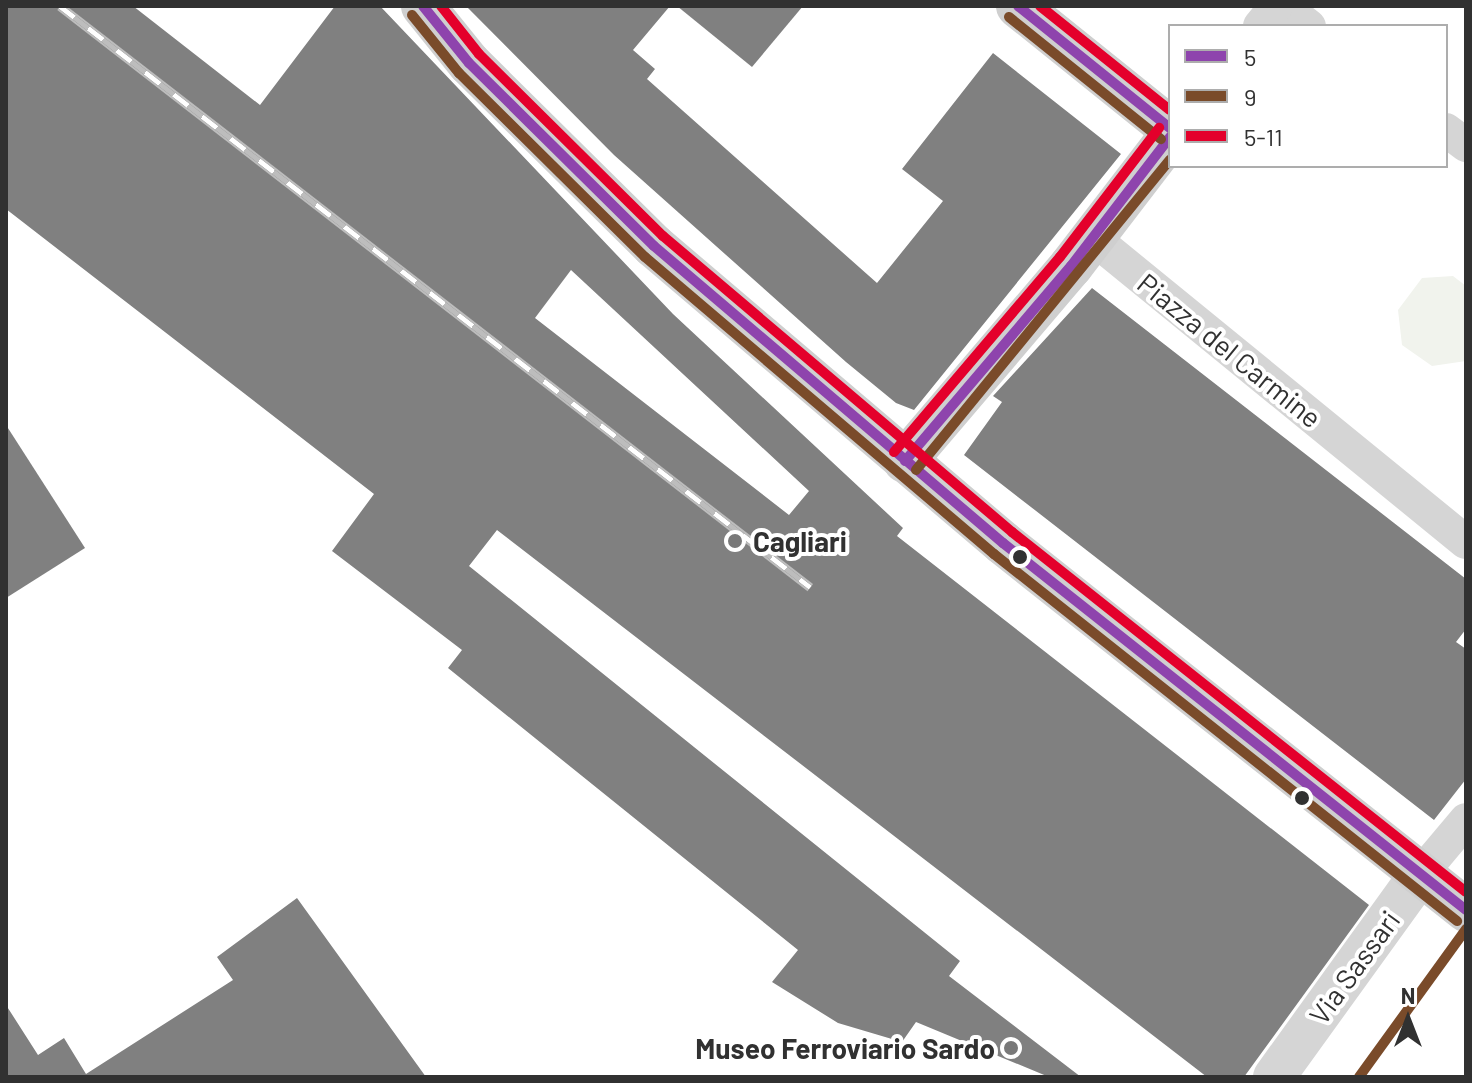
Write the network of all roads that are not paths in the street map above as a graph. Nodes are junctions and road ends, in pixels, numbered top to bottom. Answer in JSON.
{"nodes":[{"id":1,"x":423,"y":6,"type":"edge"},
{"id":2,"x":1018,"y":6,"type":"edge"},
{"id":3,"x":1276,"y":6,"type":"edge"},
{"id":4,"x":1283,"y":6,"type":"edge"},
{"id":5,"x":1262,"y":24,"type":"edge"},
{"id":6,"x":1306,"y":24,"type":"edge"},
{"id":7,"x":1168,"y":126,"type":"edge"},
{"id":8,"x":1448,"y":132,"type":"edge"},
{"id":9,"x":1168,"y":140,"type":"edge"},
{"id":10,"x":1466,"y":145,"type":"edge"},
{"id":11,"x":1093,"y":238,"type":"junction"},
{"id":12,"x":905,"y":461,"type":"junction"},
{"id":13,"x":1466,"y":542,"type":"edge"},
{"id":14,"x":1466,"y":820,"type":"edge"},
{"id":15,"x":1419,"y":876,"type":"junction"},
{"id":16,"x":1466,"y":910,"type":"edge"},
{"id":17,"x":1274,"y":1077,"type":"edge"}],
"edges":[{"from":1,"to":12,"type":"main road"},
{"from":2,"to":7,"type":"main road"},
{"from":3,"to":5,"type":"street"},
{"from":4,"to":6,"type":"street"},
{"from":8,"to":10,"type":"street"},
{"from":9,"to":11,"type":"main road"},
{"from":11,"to":12,"type":"main road"},
{"from":11,"to":13,"type":"street","name":"Piazza del Carmine"},
{"from":12,"to":15,"type":"main road"},
{"from":14,"to":15,"type":"street","name":"Via Sassari"},
{"from":15,"to":16,"type":"main road"},
{"from":15,"to":17,"type":"street","name":"Via Sassari"}]}
